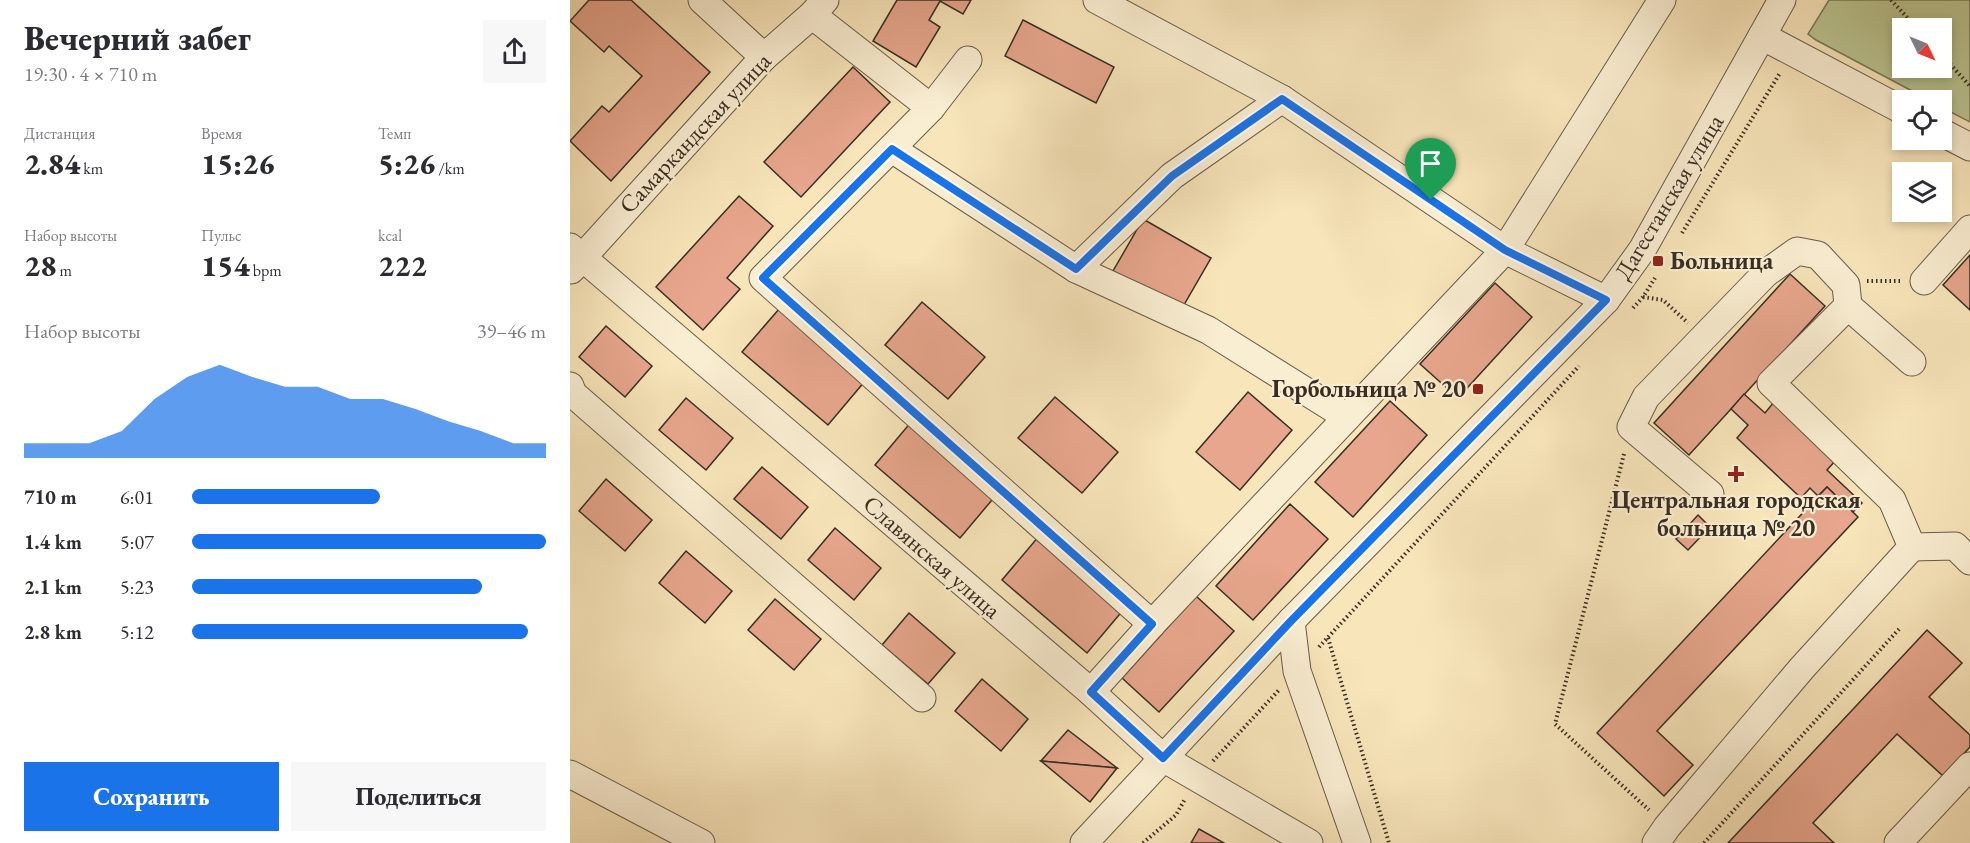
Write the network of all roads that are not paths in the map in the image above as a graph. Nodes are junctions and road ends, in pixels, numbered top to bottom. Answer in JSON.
{"nodes":[{"id":1,"x":702,"y":0,"type":"edge"},
{"id":2,"x":1097,"y":0,"type":"edge"},
{"id":3,"x":1662,"y":0,"type":"edge"},
{"id":4,"x":1782,"y":0,"type":"edge"},
{"id":5,"x":818,"y":7,"type":"edge"},
{"id":6,"x":1762,"y":36,"type":"junction"},
{"id":7,"x":764,"y":57,"type":"junction"},
{"id":8,"x":968,"y":60,"type":"dead end"},
{"id":9,"x":1848,"y":81,"type":"junction"},
{"id":10,"x":1895,"y":90,"type":"edge"},
{"id":11,"x":1282,"y":99,"type":"junction"},
{"id":12,"x":1892,"y":105,"type":"edge"},
{"id":13,"x":931,"y":108,"type":"junction"},
{"id":14,"x":1952,"y":121,"type":"edge"},
{"id":15,"x":1970,"y":130,"type":"edge"},
{"id":16,"x":1952,"y":138,"type":"edge"},
{"id":17,"x":1970,"y":147,"type":"edge"},
{"id":18,"x":892,"y":149,"type":"junction"},
{"id":19,"x":1970,"y":229,"type":"edge"},
{"id":20,"x":1505,"y":250,"type":"junction"},
{"id":21,"x":574,"y":258,"type":"edge"},
{"id":22,"x":1076,"y":269,"type":"junction"},
{"id":23,"x":1923,"y":281,"type":"road end"},
{"id":24,"x":1606,"y":300,"type":"junction"},
{"id":25,"x":1848,"y":306,"type":"junction"},
{"id":26,"x":1912,"y":363,"type":"dead end"},
{"id":27,"x":570,"y":386,"type":"edge"},
{"id":28,"x":1347,"y":417,"type":"junction"},
{"id":29,"x":1710,"y":494,"type":"dead end"},
{"id":30,"x":1965,"y":546,"type":"edge"},
{"id":31,"x":1912,"y":547,"type":"junction"},
{"id":32,"x":1291,"y":621,"type":"junction"},
{"id":33,"x":1152,"y":624,"type":"junction"},
{"id":34,"x":1091,"y":692,"type":"junction"},
{"id":35,"x":922,"y":698,"type":"dead end"},
{"id":36,"x":1163,"y":758,"type":"junction"},
{"id":37,"x":1970,"y":766,"type":"edge"},
{"id":38,"x":570,"y":774,"type":"edge"},
{"id":39,"x":1668,"y":838,"type":"edge"},
{"id":40,"x":701,"y":843,"type":"edge"},
{"id":41,"x":1084,"y":843,"type":"edge"},
{"id":42,"x":1309,"y":843,"type":"edge"},
{"id":43,"x":1357,"y":843,"type":"edge"},
{"id":44,"x":1898,"y":843,"type":"edge"}],
"edges":[{"from":1,"to":7,"type":"street"},
{"from":2,"to":11,"type":"street"},
{"from":3,"to":20,"type":"street"},
{"from":4,"to":6,"type":"street","name":"Дагестанская улица"},
{"from":5,"to":7,"type":"street","name":"Самаркандская улица"},
{"from":5,"to":13,"type":"street"},
{"from":6,"to":9,"type":"street"},
{"from":6,"to":24,"type":"street","name":"Дагестанская улица"},
{"from":7,"to":21,"type":"street","name":"Самаркандская улица"},
{"from":8,"to":13,"type":"street"},
{"from":9,"to":10,"type":"street"},
{"from":9,"to":12,"type":"street"},
{"from":11,"to":20,"type":"street"},
{"from":11,"to":22,"type":"street"},
{"from":13,"to":18,"type":"street"},
{"from":14,"to":15,"type":"street"},
{"from":16,"to":17,"type":"street"},
{"from":18,"to":22,"type":"street"},
{"from":18,"to":33,"type":"street"},
{"from":19,"to":23,"type":"street"},
{"from":20,"to":24,"type":"street"},
{"from":20,"to":28,"type":"street"},
{"from":21,"to":34,"type":"street","name":"Славянская улица"},
{"from":22,"to":28,"type":"street"},
{"from":24,"to":32,"type":"street","name":"Дагестанская улица"},
{"from":25,"to":26,"type":"street"},
{"from":25,"to":29,"type":"street"},
{"from":25,"to":31,"type":"street"},
{"from":27,"to":35,"type":"street"},
{"from":28,"to":33,"type":"street"},
{"from":30,"to":31,"type":"street"},
{"from":31,"to":39,"type":"street"},
{"from":32,"to":36,"type":"street","name":"Дагестанская улица"},
{"from":32,"to":43,"type":"street"},
{"from":33,"to":34,"type":"street"},
{"from":34,"to":36,"type":"street","name":"Славянская улица"},
{"from":36,"to":41,"type":"street","name":"Дагестанская улица"},
{"from":36,"to":42,"type":"street","name":"Славянская улица"},
{"from":37,"to":44,"type":"street"},
{"from":38,"to":40,"type":"street"}]}
